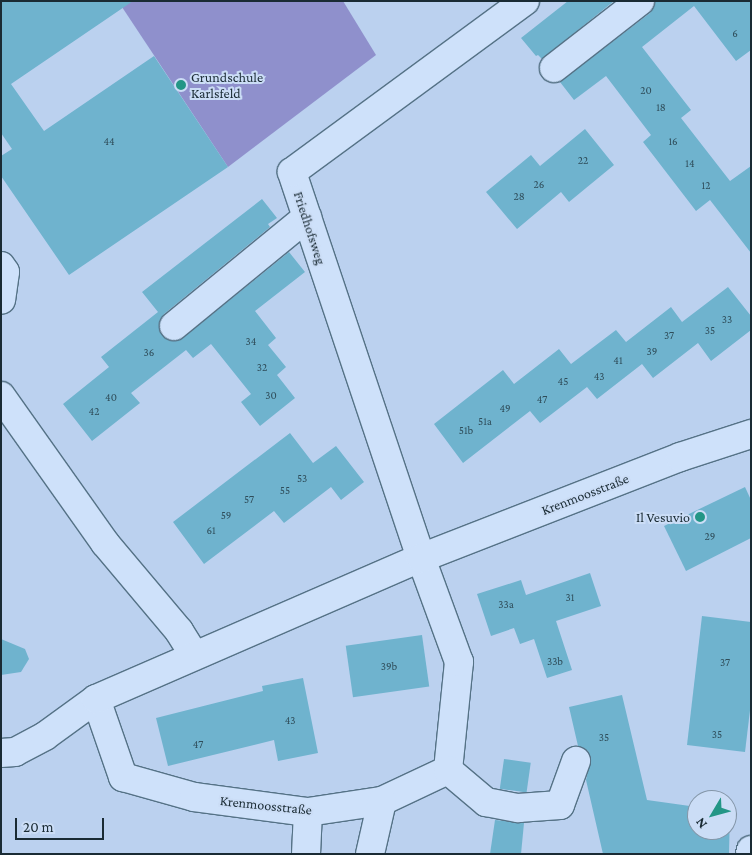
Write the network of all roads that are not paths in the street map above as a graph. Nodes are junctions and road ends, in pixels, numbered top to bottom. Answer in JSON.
{"nodes":[{"id":1,"x":525,"y":1,"type":"edge"},
{"id":2,"x":640,"y":1,"type":"edge"},
{"id":3,"x":554,"y":68,"type":"dead end"},
{"id":4,"x":307,"y":217,"type":"junction"},
{"id":5,"x":1,"y":266,"type":"edge"},
{"id":6,"x":1,"y":300,"type":"edge"},
{"id":7,"x":174,"y":326,"type":"dead end"},
{"id":8,"x":1,"y":396,"type":"edge"},
{"id":9,"x":751,"y":434,"type":"edge"},
{"id":10,"x":421,"y":558,"type":"junction"},
{"id":11,"x":194,"y":655,"type":"junction"},
{"id":12,"x":96,"y":699,"type":"junction"},
{"id":13,"x":1,"y":754,"type":"edge"},
{"id":14,"x":576,"y":761,"type":"dead end"},
{"id":15,"x":448,"y":770,"type":"junction"},
{"id":16,"x":382,"y":801,"type":"junction"},
{"id":17,"x":308,"y":812,"type":"junction"},
{"id":18,"x":751,"y":850,"type":"edge"},
{"id":19,"x":306,"y":854,"type":"edge"},
{"id":20,"x":370,"y":854,"type":"edge"},
{"id":21,"x":750,"y":854,"type":"edge"}],
"edges":[{"from":1,"to":4,"type":"street","name":"Friedhofsweg"},
{"from":2,"to":3,"type":"street"},
{"from":4,"to":7,"type":"street"},
{"from":4,"to":10,"type":"street","name":"Friedhofsweg"},
{"from":5,"to":6,"type":"street"},
{"from":8,"to":11,"type":"street"},
{"from":9,"to":10,"type":"street","name":"Krenmoosstraße"},
{"from":10,"to":11,"type":"street","name":"Krenmoosstraße"},
{"from":10,"to":15,"type":"street"},
{"from":11,"to":12,"type":"street","name":"Krenmoosstraße"},
{"from":12,"to":13,"type":"street","name":"Krenmoosstraße"},
{"from":12,"to":17,"type":"street","name":"Krenmoosstraße"},
{"from":14,"to":15,"type":"street"},
{"from":15,"to":16,"type":"street","name":"Krenmoosstraße"},
{"from":16,"to":17,"type":"street","name":"Krenmoosstraße"},
{"from":16,"to":20,"type":"street"},
{"from":17,"to":19,"type":"street"},
{"from":18,"to":21,"type":"street"}]}
